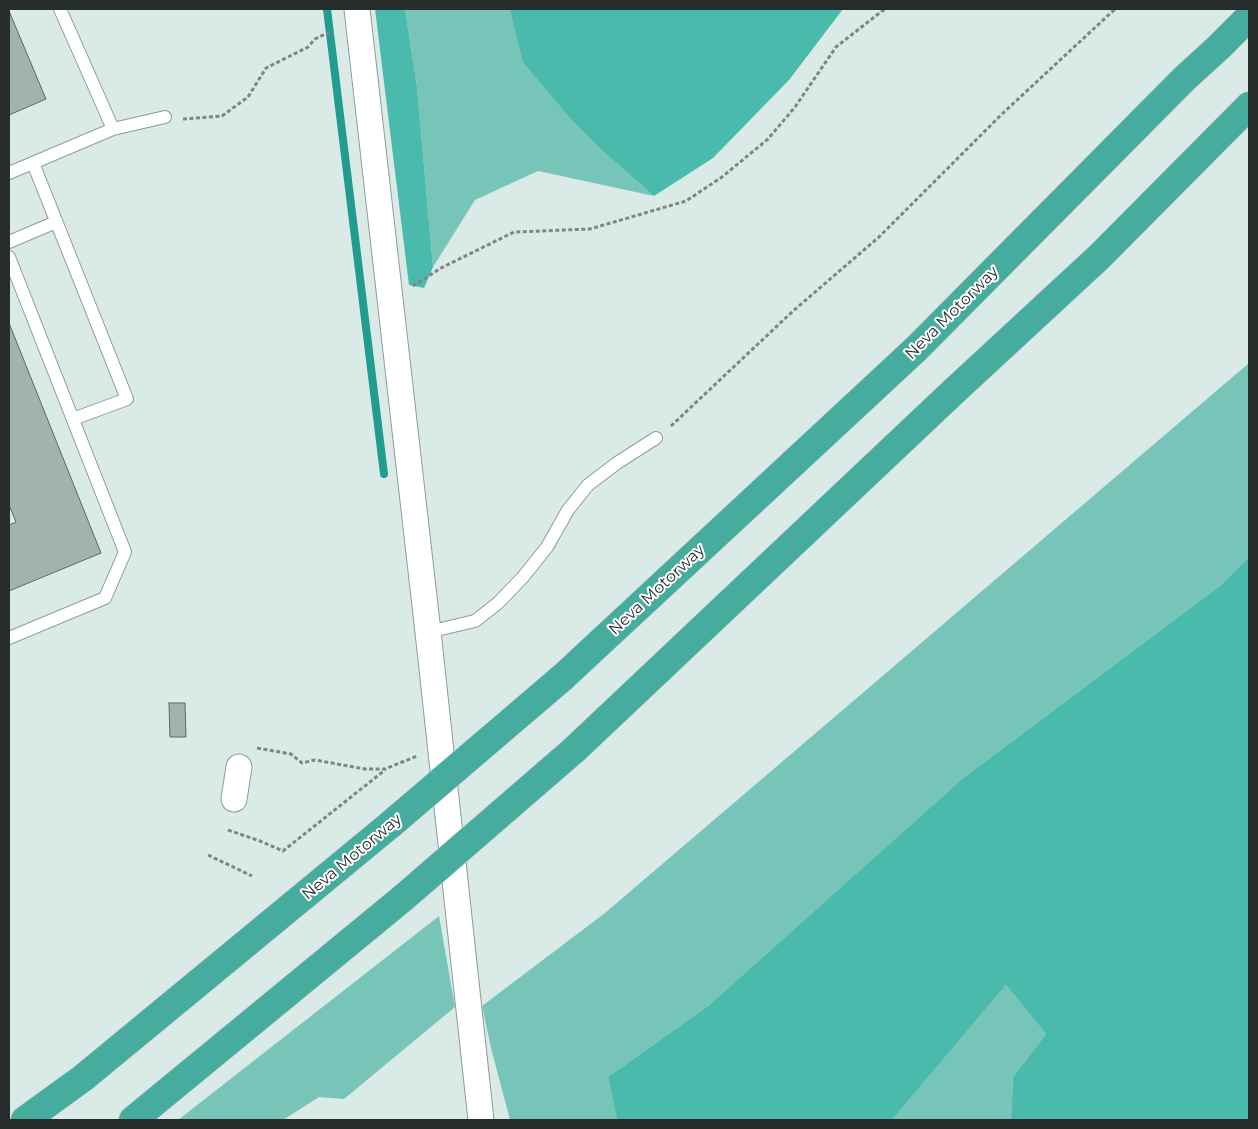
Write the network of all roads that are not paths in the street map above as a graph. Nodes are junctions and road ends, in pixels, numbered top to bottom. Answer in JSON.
{"nodes":[{"id":1,"x":60,"y":9,"type":"edge"},
{"id":2,"x":1249,"y":16,"type":"edge"},
{"id":3,"x":359,"y":20,"type":"edge"},
{"id":4,"x":1249,"y":106,"type":"edge"},
{"id":5,"x":165,"y":117,"type":"road end"},
{"id":6,"x":113,"y":129,"type":"junction"},
{"id":7,"x":33,"y":163,"type":"junction"},
{"id":8,"x":9,"y":174,"type":"edge"},
{"id":9,"x":56,"y":222,"type":"junction"},
{"id":10,"x":9,"y":242,"type":"edge"},
{"id":11,"x":9,"y":257,"type":"edge"},
{"id":12,"x":73,"y":419,"type":"junction"},
{"id":13,"x":656,"y":438,"type":"road end"},
{"id":14,"x":428,"y":632,"type":"junction"},
{"id":15,"x":9,"y":638,"type":"edge"},
{"id":16,"x":245,"y":757,"type":"road end"},
{"id":17,"x":234,"y":800,"type":"dead end"},
{"id":18,"x":25,"y":1120,"type":"edge"},
{"id":19,"x":134,"y":1120,"type":"edge"},
{"id":20,"x":481,"y":1120,"type":"edge"}],
"edges":[{"from":1,"to":6,"type":"lane"},
{"from":2,"to":18,"type":"highway","name":"Neva Motorway","bridge":true},
{"from":3,"to":14,"type":"street"},
{"from":4,"to":19,"type":"highway","bridge":true},
{"from":5,"to":6,"type":"lane"},
{"from":6,"to":7,"type":"lane"},
{"from":7,"to":8,"type":"lane"},
{"from":7,"to":9,"type":"lane"},
{"from":9,"to":10,"type":"lane"},
{"from":9,"to":12,"type":"lane"},
{"from":11,"to":12,"type":"lane"},
{"from":12,"to":15,"type":"lane"},
{"from":13,"to":14,"type":"lane"},
{"from":14,"to":20,"type":"street"},
{"from":16,"to":17,"type":"street"}]}
